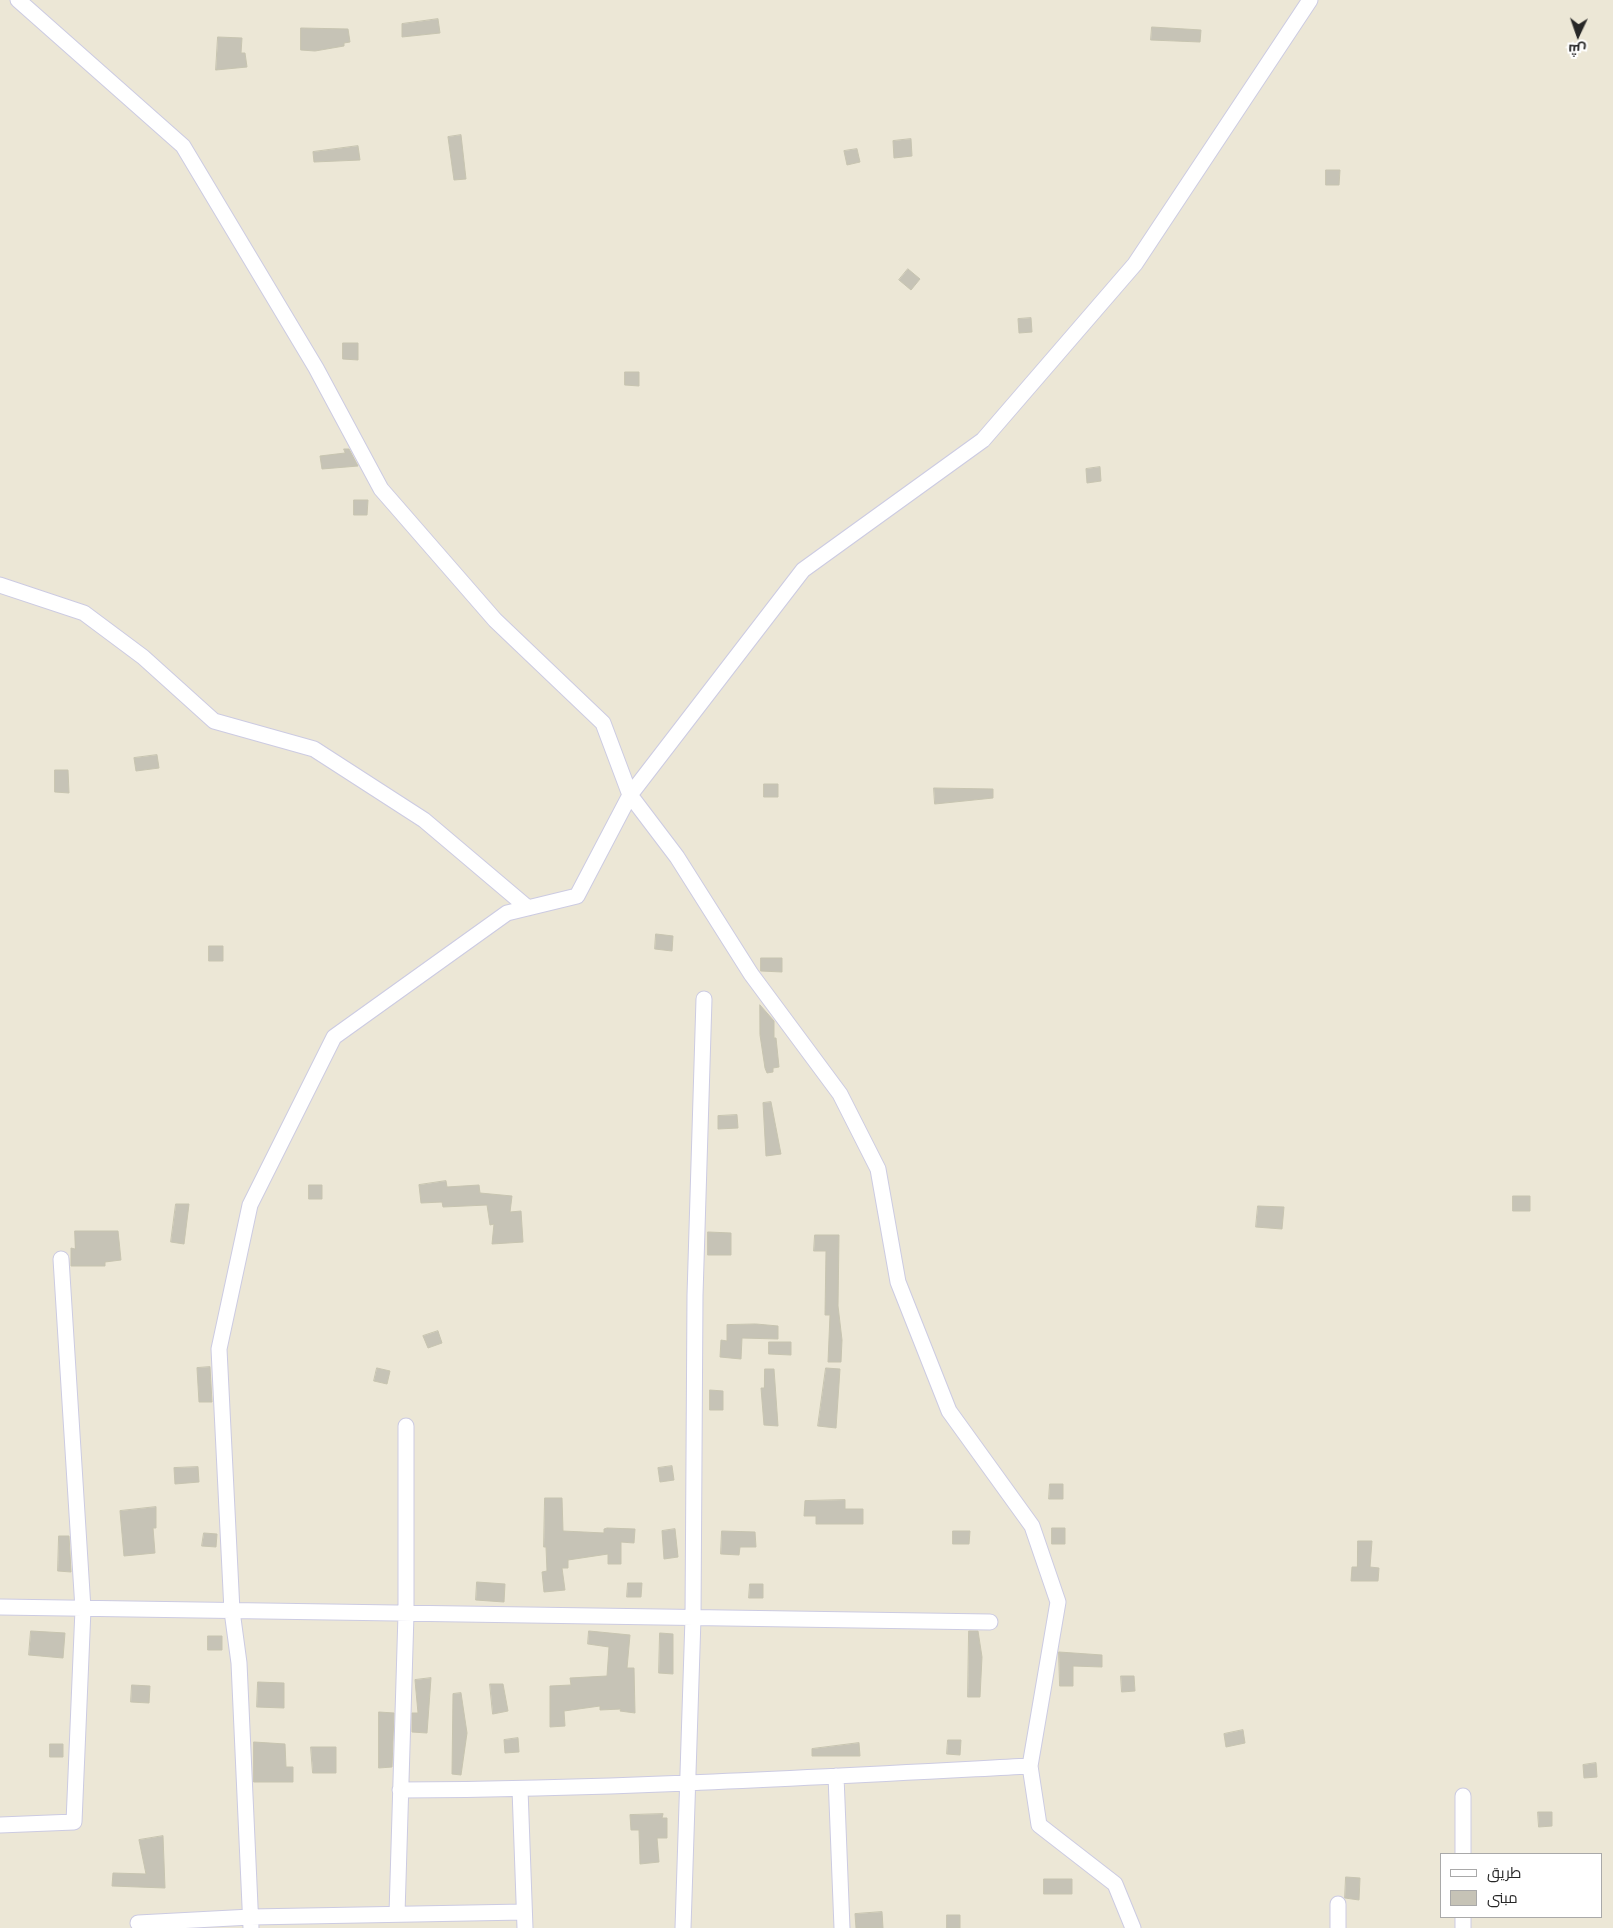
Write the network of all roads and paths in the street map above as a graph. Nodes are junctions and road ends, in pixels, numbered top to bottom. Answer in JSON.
{"nodes":[{"id":1,"x":18,"y":0,"type":"edge"},
{"id":2,"x":1310,"y":0,"type":"edge"},
{"id":3,"x":0,"y":585,"type":"edge"},
{"id":4,"x":630,"y":795,"type":"junction"},
{"id":5,"x":528,"y":908,"type":"junction"},
{"id":6,"x":704,"y":999,"type":"dead end"},
{"id":7,"x":61,"y":1259,"type":"dead end"},
{"id":8,"x":406,"y":1426,"type":"dead end"},
{"id":9,"x":0,"y":1607,"type":"edge"},
{"id":10,"x":83,"y":1608,"type":"junction"},
{"id":11,"x":232,"y":1611,"type":"junction"},
{"id":12,"x":406,"y":1614,"type":"junction"},
{"id":13,"x":693,"y":1618,"type":"junction"},
{"id":14,"x":990,"y":1622,"type":"dead end"},
{"id":15,"x":1030,"y":1766,"type":"junction"},
{"id":16,"x":836,"y":1776,"type":"junction"},
{"id":17,"x":688,"y":1783,"type":"junction"},
{"id":18,"x":400,"y":1790,"type":"junction"},
{"id":19,"x":520,"y":1790,"type":"junction"},
{"id":20,"x":1463,"y":1796,"type":"dead end"},
{"id":21,"x":0,"y":1825,"type":"edge"},
{"id":22,"x":1463,"y":1853,"type":"edge"},
{"id":23,"x":1338,"y":1904,"type":"dead end"},
{"id":24,"x":524,"y":1912,"type":"junction"},
{"id":25,"x":396,"y":1914,"type":"junction"},
{"id":26,"x":251,"y":1922,"type":"edge"},
{"id":27,"x":138,"y":1923,"type":"dead end"},
{"id":28,"x":525,"y":1928,"type":"edge"},
{"id":29,"x":683,"y":1928,"type":"edge"},
{"id":30,"x":842,"y":1928,"type":"edge"},
{"id":31,"x":1133,"y":1928,"type":"edge"},
{"id":32,"x":1338,"y":1928,"type":"edge"}],
"edges":[{"from":1,"to":4,"type":"street"},
{"from":2,"to":4,"type":"street"},
{"from":3,"to":5,"type":"street"},
{"from":4,"to":5,"type":"street"},
{"from":4,"to":15,"type":"street"},
{"from":5,"to":11,"type":"street"},
{"from":6,"to":13,"type":"street"},
{"from":7,"to":10,"type":"street"},
{"from":8,"to":12,"type":"street"},
{"from":9,"to":10,"type":"street"},
{"from":10,"to":11,"type":"street"},
{"from":10,"to":21,"type":"street"},
{"from":11,"to":12,"type":"street"},
{"from":11,"to":26,"type":"street"},
{"from":12,"to":13,"type":"street"},
{"from":12,"to":18,"type":"street"},
{"from":13,"to":14,"type":"street"},
{"from":13,"to":17,"type":"street"},
{"from":15,"to":16,"type":"street"},
{"from":15,"to":31,"type":"street"},
{"from":16,"to":17,"type":"street"},
{"from":16,"to":30,"type":"street"},
{"from":17,"to":19,"type":"street"},
{"from":17,"to":29,"type":"street"},
{"from":18,"to":19,"type":"street"},
{"from":18,"to":25,"type":"street"},
{"from":19,"to":24,"type":"street"},
{"from":20,"to":22,"type":"street"},
{"from":23,"to":32,"type":"street"},
{"from":24,"to":25,"type":"street"},
{"from":24,"to":28,"type":"street"},
{"from":25,"to":26,"type":"street"},
{"from":26,"to":27,"type":"street"}]}
